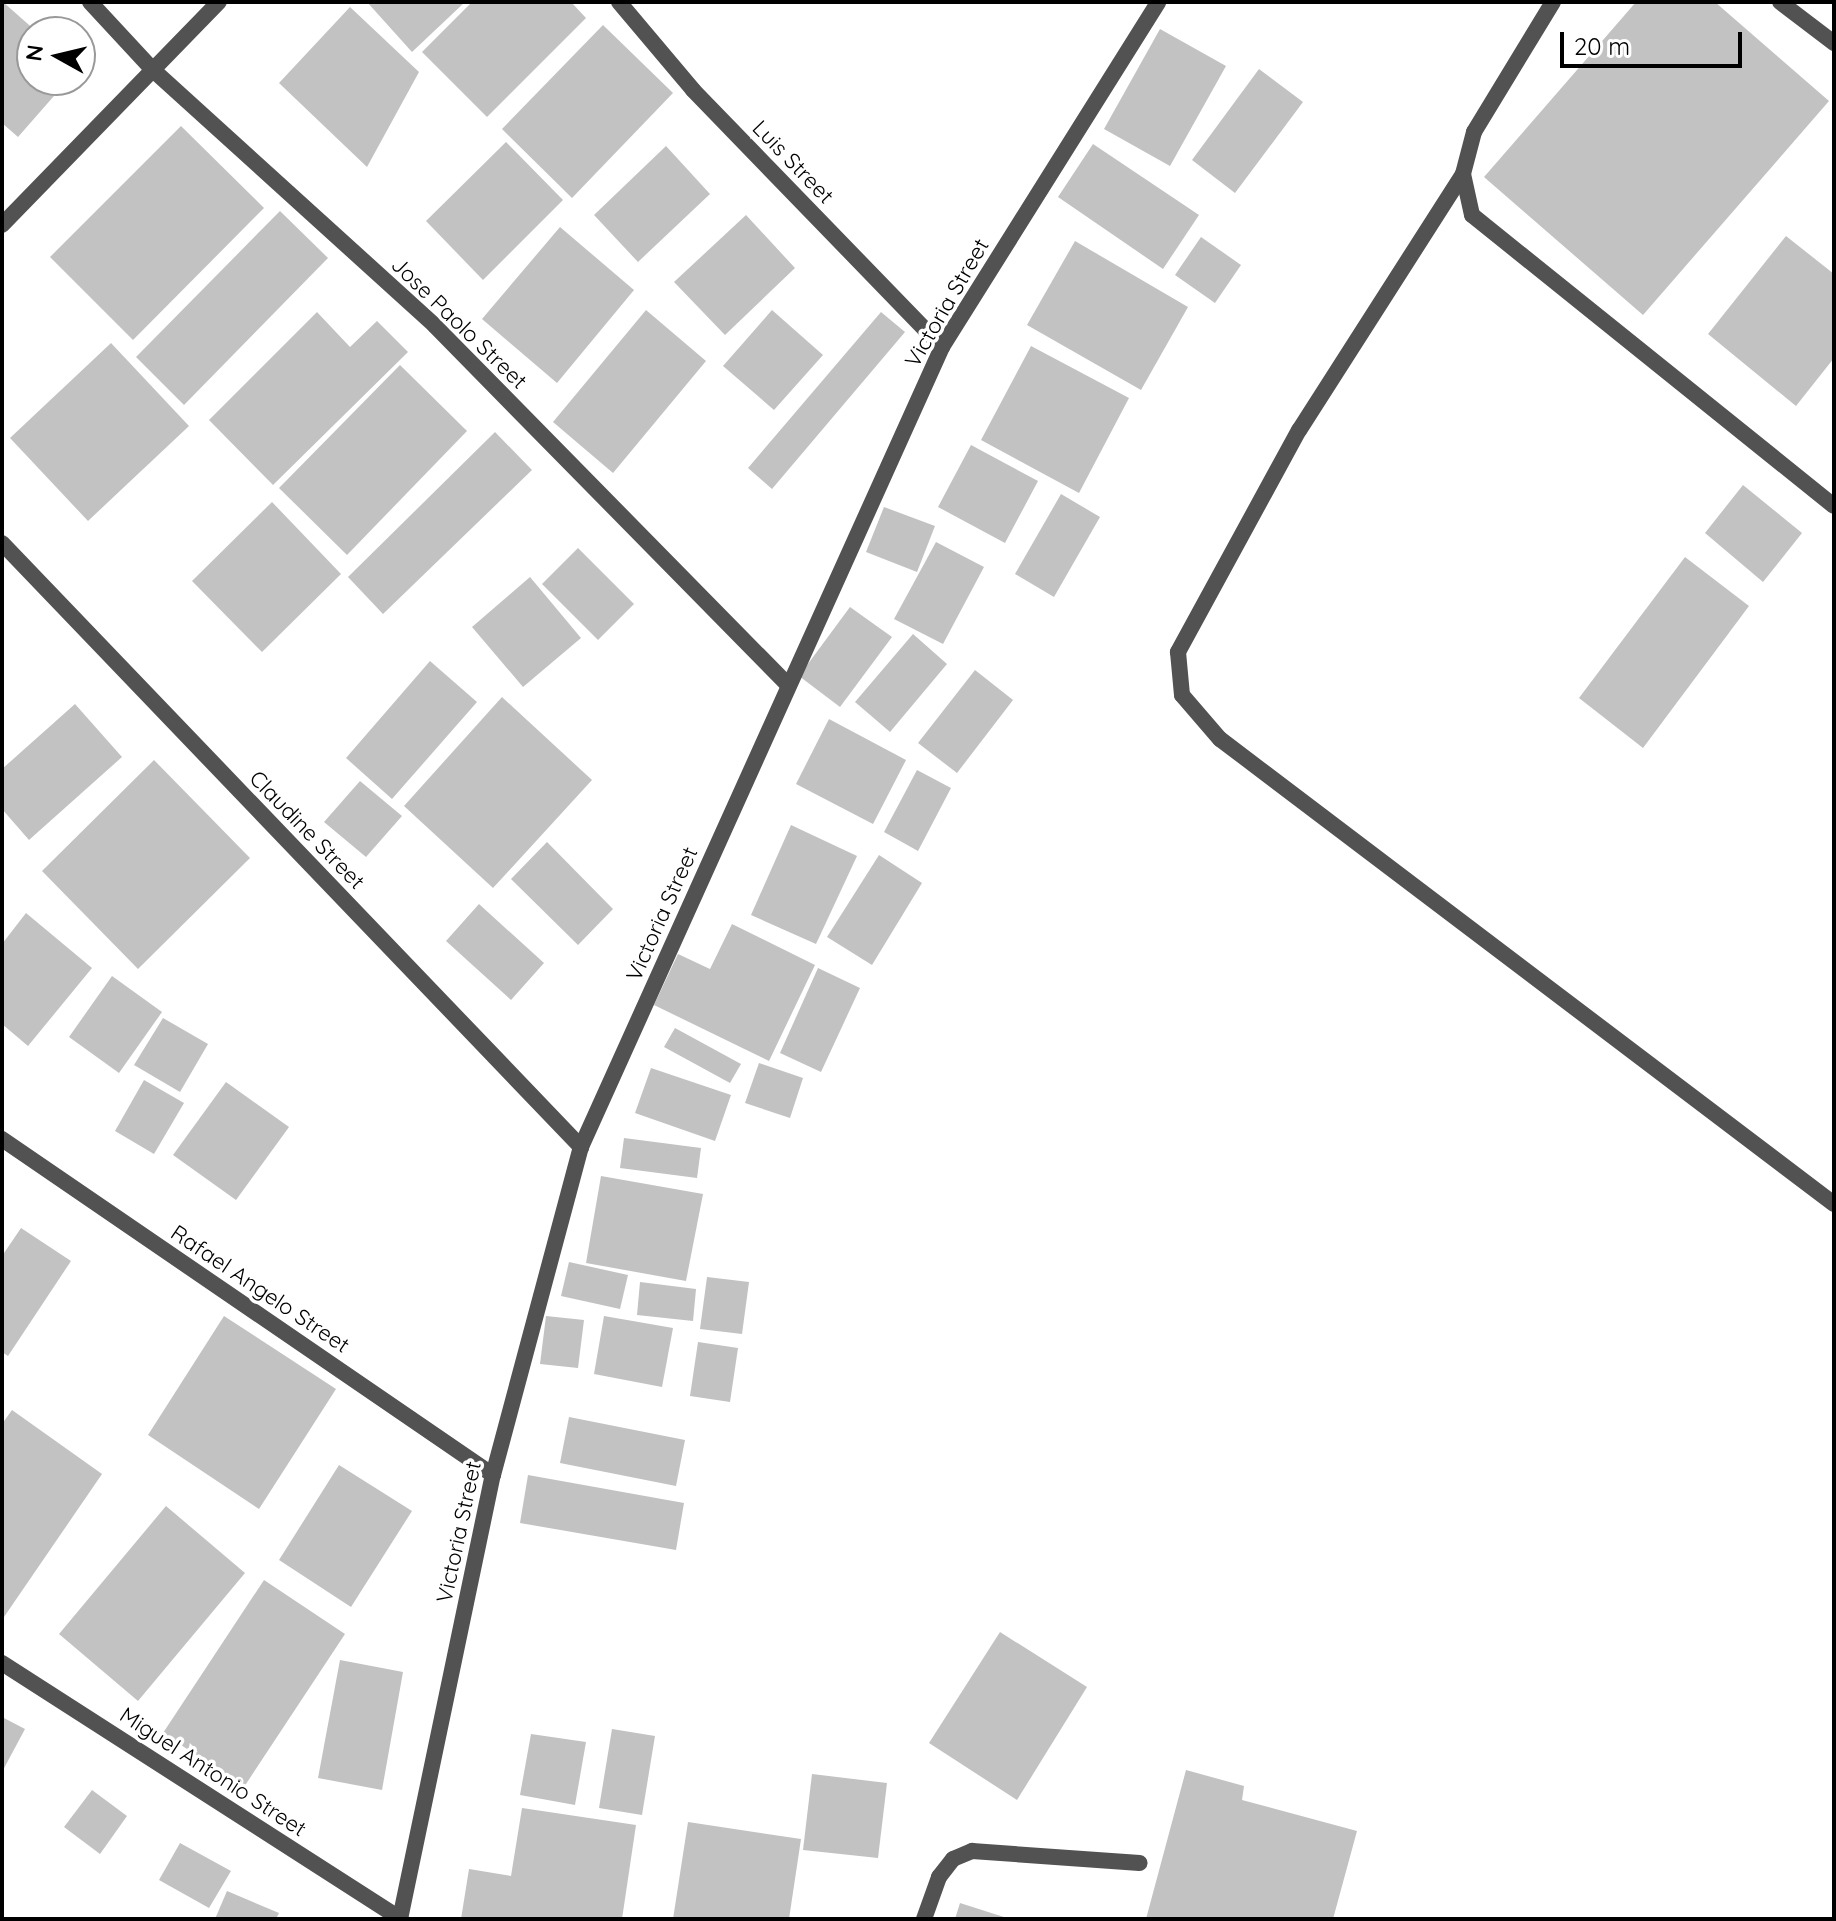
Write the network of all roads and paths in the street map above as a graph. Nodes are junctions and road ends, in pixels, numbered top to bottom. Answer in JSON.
{"nodes":[{"id":1,"x":90,"y":2,"type":"edge"},
{"id":2,"x":219,"y":2,"type":"edge"},
{"id":3,"x":619,"y":2,"type":"edge"},
{"id":4,"x":1158,"y":2,"type":"edge"},
{"id":5,"x":1553,"y":2,"type":"edge"},
{"id":6,"x":1780,"y":2,"type":"edge"},
{"id":7,"x":1834,"y":43,"type":"edge"},
{"id":8,"x":152,"y":69,"type":"junction"},
{"id":9,"x":1463,"y":174,"type":"junction"},
{"id":10,"x":2,"y":225,"type":"edge"},
{"id":11,"x":942,"y":347,"type":"junction"},
{"id":12,"x":1834,"y":506,"type":"edge"},
{"id":13,"x":2,"y":543,"type":"edge"},
{"id":14,"x":788,"y":685,"type":"junction"},
{"id":15,"x":2,"y":1139,"type":"edge"},
{"id":16,"x":581,"y":1147,"type":"junction"},
{"id":17,"x":1834,"y":1204,"type":"edge"},
{"id":18,"x":493,"y":1475,"type":"junction"},
{"id":19,"x":2,"y":1663,"type":"edge"},
{"id":20,"x":1140,"y":1863,"type":"dead end"},
{"id":21,"x":401,"y":1919,"type":"edge"},
{"id":22,"x":924,"y":1919,"type":"edge"}],
"edges":[{"from":1,"to":8,"type":"street","name":"Jose Paolo Street"},
{"from":2,"to":8,"type":"street"},
{"from":3,"to":11,"type":"street","name":"Luis Street"},
{"from":4,"to":11,"type":"street","name":"Victoria Street"},
{"from":5,"to":9,"type":"street"},
{"from":6,"to":7,"type":"street"},
{"from":8,"to":10,"type":"street"},
{"from":8,"to":14,"type":"street","name":"Jose Paolo Street"},
{"from":9,"to":12,"type":"street"},
{"from":9,"to":17,"type":"street"},
{"from":11,"to":14,"type":"street","name":"Victoria Street"},
{"from":13,"to":16,"type":"street","name":"Claudine Street"},
{"from":14,"to":16,"type":"street","name":"Victoria Street"},
{"from":15,"to":18,"type":"street","name":"Rafael Angelo Street"},
{"from":16,"to":18,"type":"street","name":"Victoria Street"},
{"from":18,"to":21,"type":"street","name":"Victoria Street"},
{"from":19,"to":21,"type":"street","name":"Miguel Antonio Street"},
{"from":20,"to":22,"type":"street"}]}
